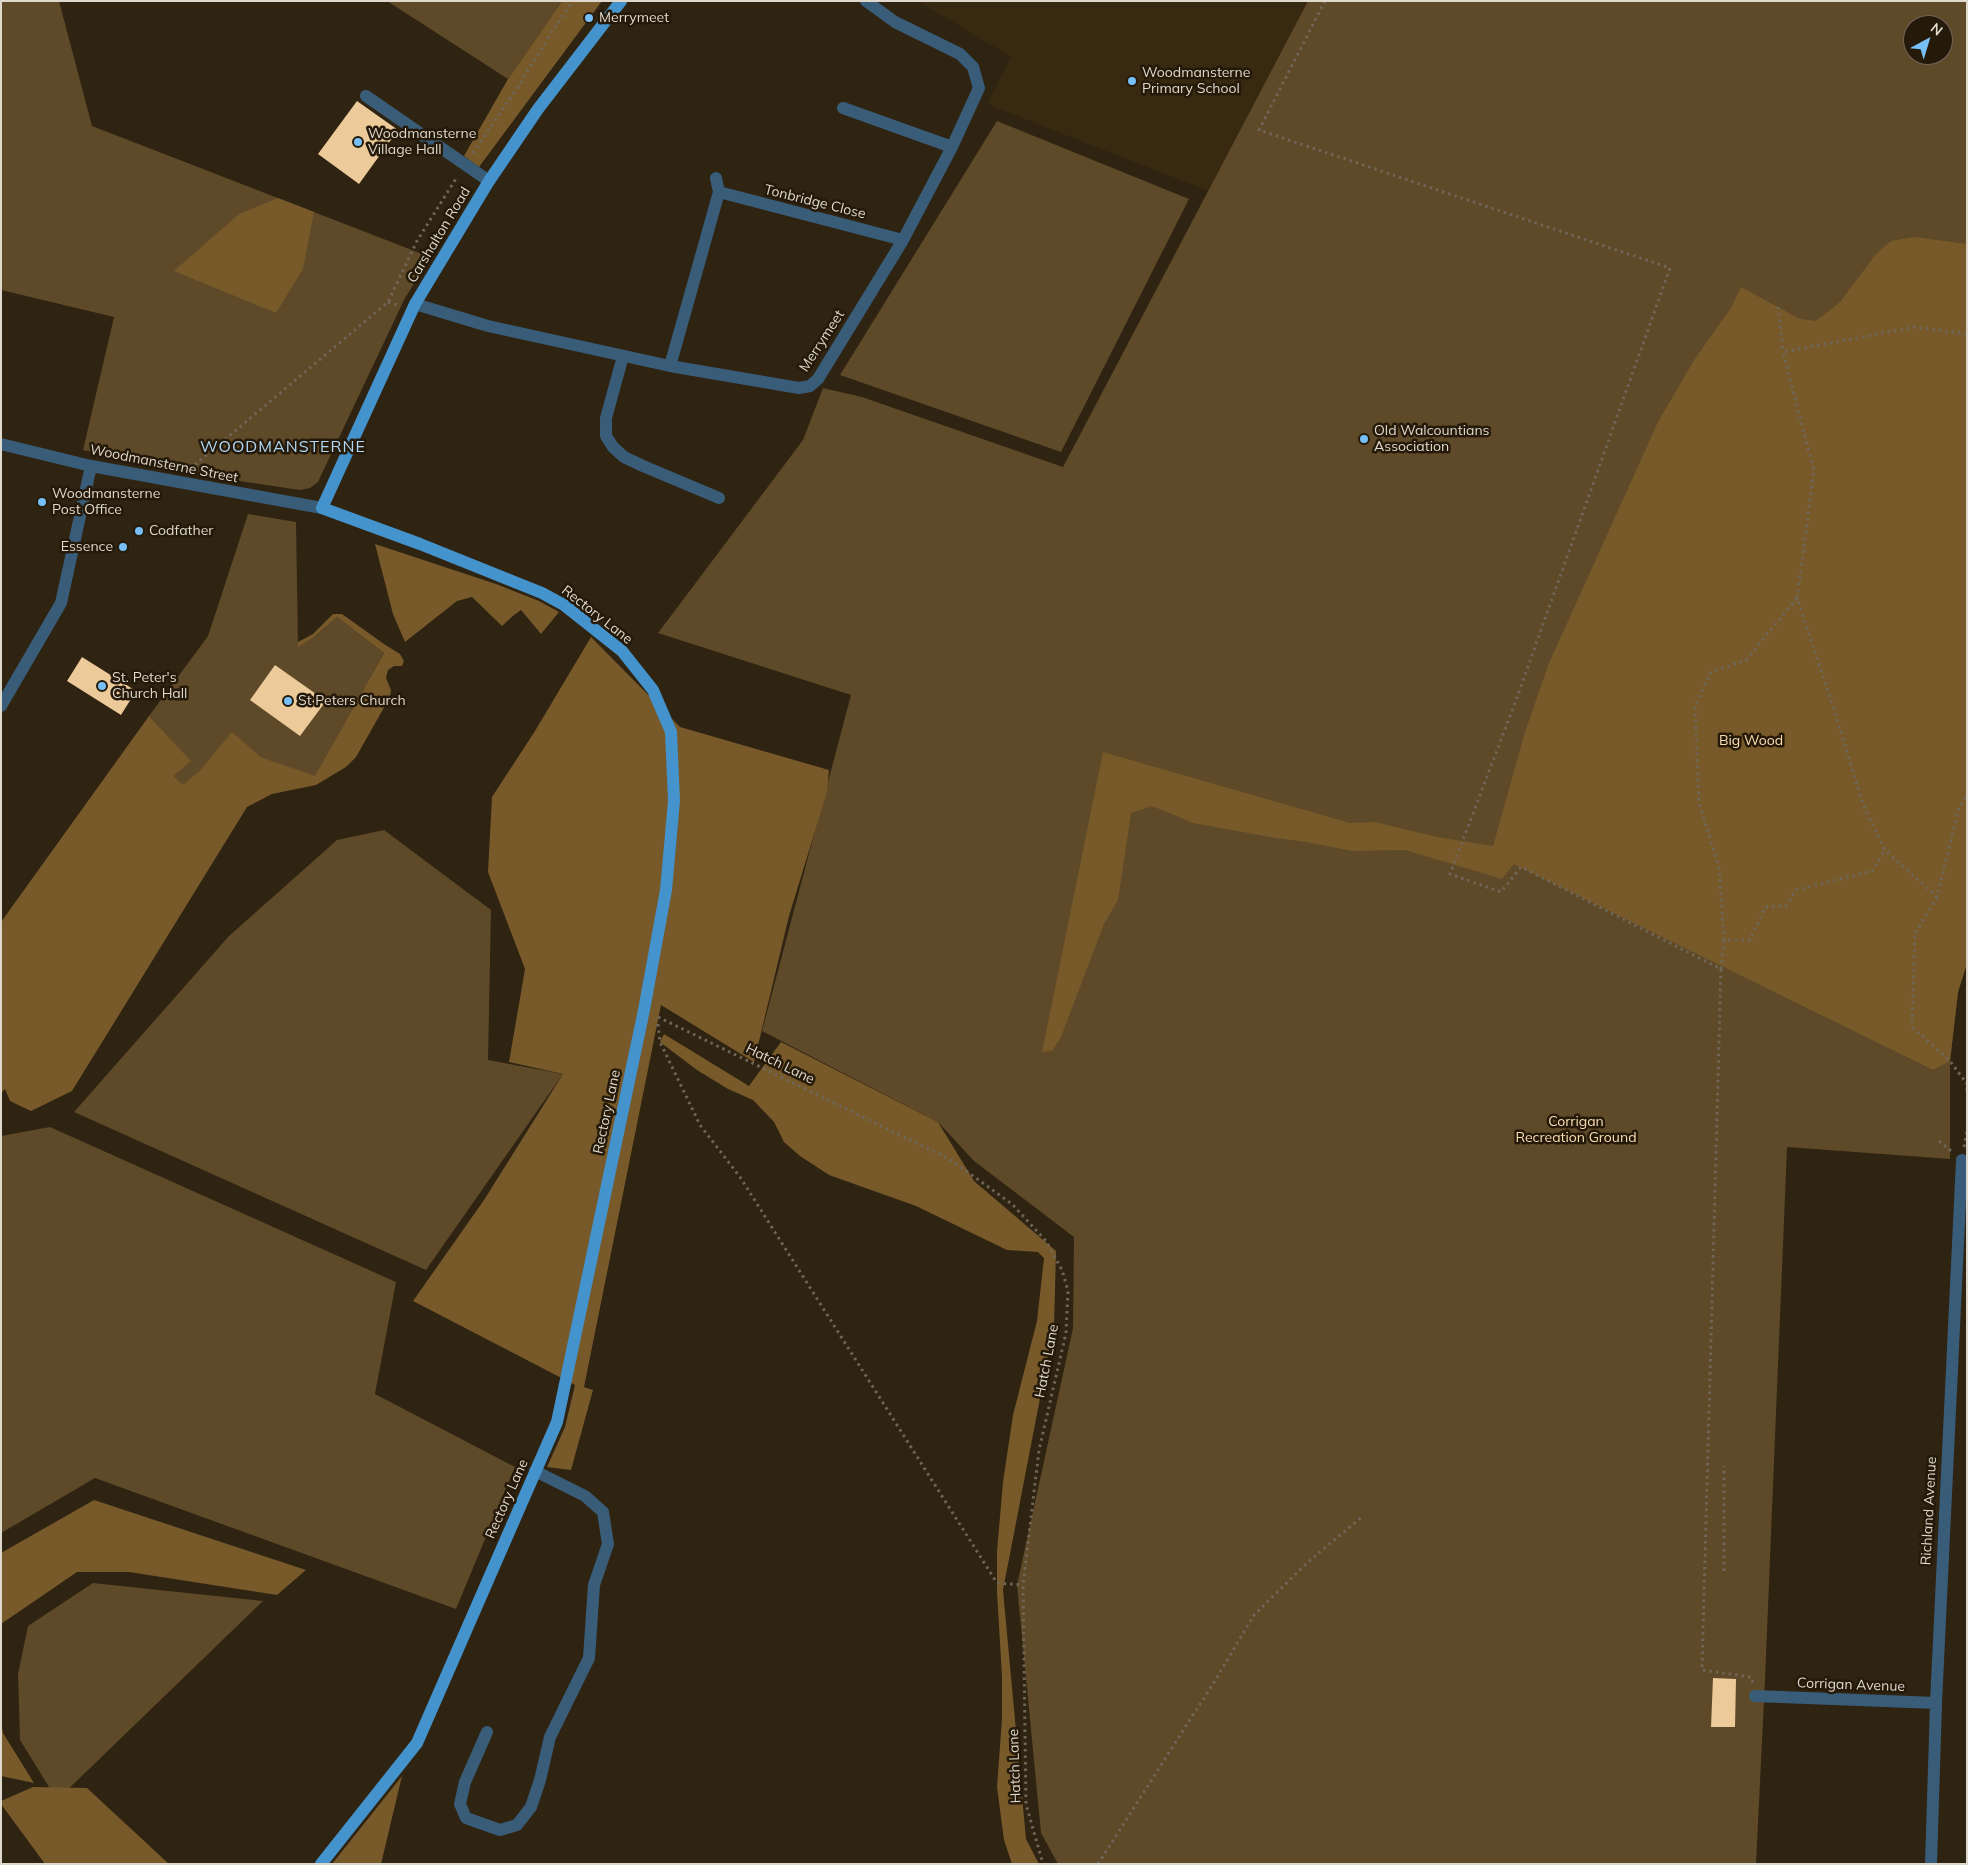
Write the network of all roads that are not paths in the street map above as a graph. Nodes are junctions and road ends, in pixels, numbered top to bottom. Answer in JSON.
{"nodes":[{"id":1,"x":622,"y":1,"type":"edge"},
{"id":2,"x":866,"y":1,"type":"edge"},
{"id":3,"x":366,"y":96,"type":"dead end"},
{"id":4,"x":843,"y":108,"type":"dead end"},
{"id":5,"x":952,"y":147,"type":"junction"},
{"id":6,"x":716,"y":178,"type":"dead end"},
{"id":7,"x":489,"y":181,"type":"junction"},
{"id":8,"x":719,"y":192,"type":"junction"},
{"id":9,"x":903,"y":240,"type":"junction"},
{"id":10,"x":415,"y":304,"type":"junction"},
{"id":11,"x":623,"y":356,"type":"junction"},
{"id":12,"x":670,"y":366,"type":"junction"},
{"id":13,"x":1,"y":444,"type":"edge"},
{"id":14,"x":90,"y":466,"type":"junction"},
{"id":15,"x":719,"y":498,"type":"dead end"},
{"id":16,"x":322,"y":508,"type":"junction"},
{"id":17,"x":1,"y":706,"type":"edge"},
{"id":18,"x":1962,"y":1160,"type":"dead end"},
{"id":19,"x":1961,"y":1297,"type":"edge"},
{"id":20,"x":536,"y":1471,"type":"junction"},
{"id":21,"x":1760,"y":1697,"type":"road end"},
{"id":22,"x":1936,"y":1703,"type":"junction"},
{"id":23,"x":487,"y":1732,"type":"dead end"},
{"id":24,"x":321,"y":1864,"type":"edge"},
{"id":25,"x":1931,"y":1864,"type":"edge"}],
"edges":[{"from":1,"to":7,"type":"main road","name":"Carshalton Road"},
{"from":2,"to":5,"type":"street","name":"Merrymeet"},
{"from":3,"to":7,"type":"street"},
{"from":4,"to":5,"type":"street"},
{"from":5,"to":9,"type":"street","name":"Merrymeet"},
{"from":6,"to":8,"type":"street"},
{"from":7,"to":10,"type":"main road","name":"Carshalton Road"},
{"from":8,"to":9,"type":"street","name":"Tonbridge Close"},
{"from":8,"to":12,"type":"street"},
{"from":9,"to":12,"type":"street","name":"Merrymeet"},
{"from":10,"to":11,"type":"street","name":"Merrymeet"},
{"from":10,"to":16,"type":"main road","name":"Carshalton Road"},
{"from":11,"to":12,"type":"street","name":"Merrymeet"},
{"from":11,"to":15,"type":"street"},
{"from":13,"to":14,"type":"street","name":"Woodmansterne Street"},
{"from":14,"to":16,"type":"street","name":"Woodmansterne Street"},
{"from":14,"to":17,"type":"street"},
{"from":16,"to":20,"type":"main road","name":"Rectory Lane"},
{"from":18,"to":19,"type":"street","name":"Richland Avenue"},
{"from":19,"to":22,"type":"street","name":"Richland Avenue"},
{"from":20,"to":23,"type":"street"},
{"from":20,"to":24,"type":"main road","name":"Rectory Lane"},
{"from":21,"to":22,"type":"street","name":"Corrigan Avenue"},
{"from":22,"to":25,"type":"street","name":"Richland Avenue"}]}
